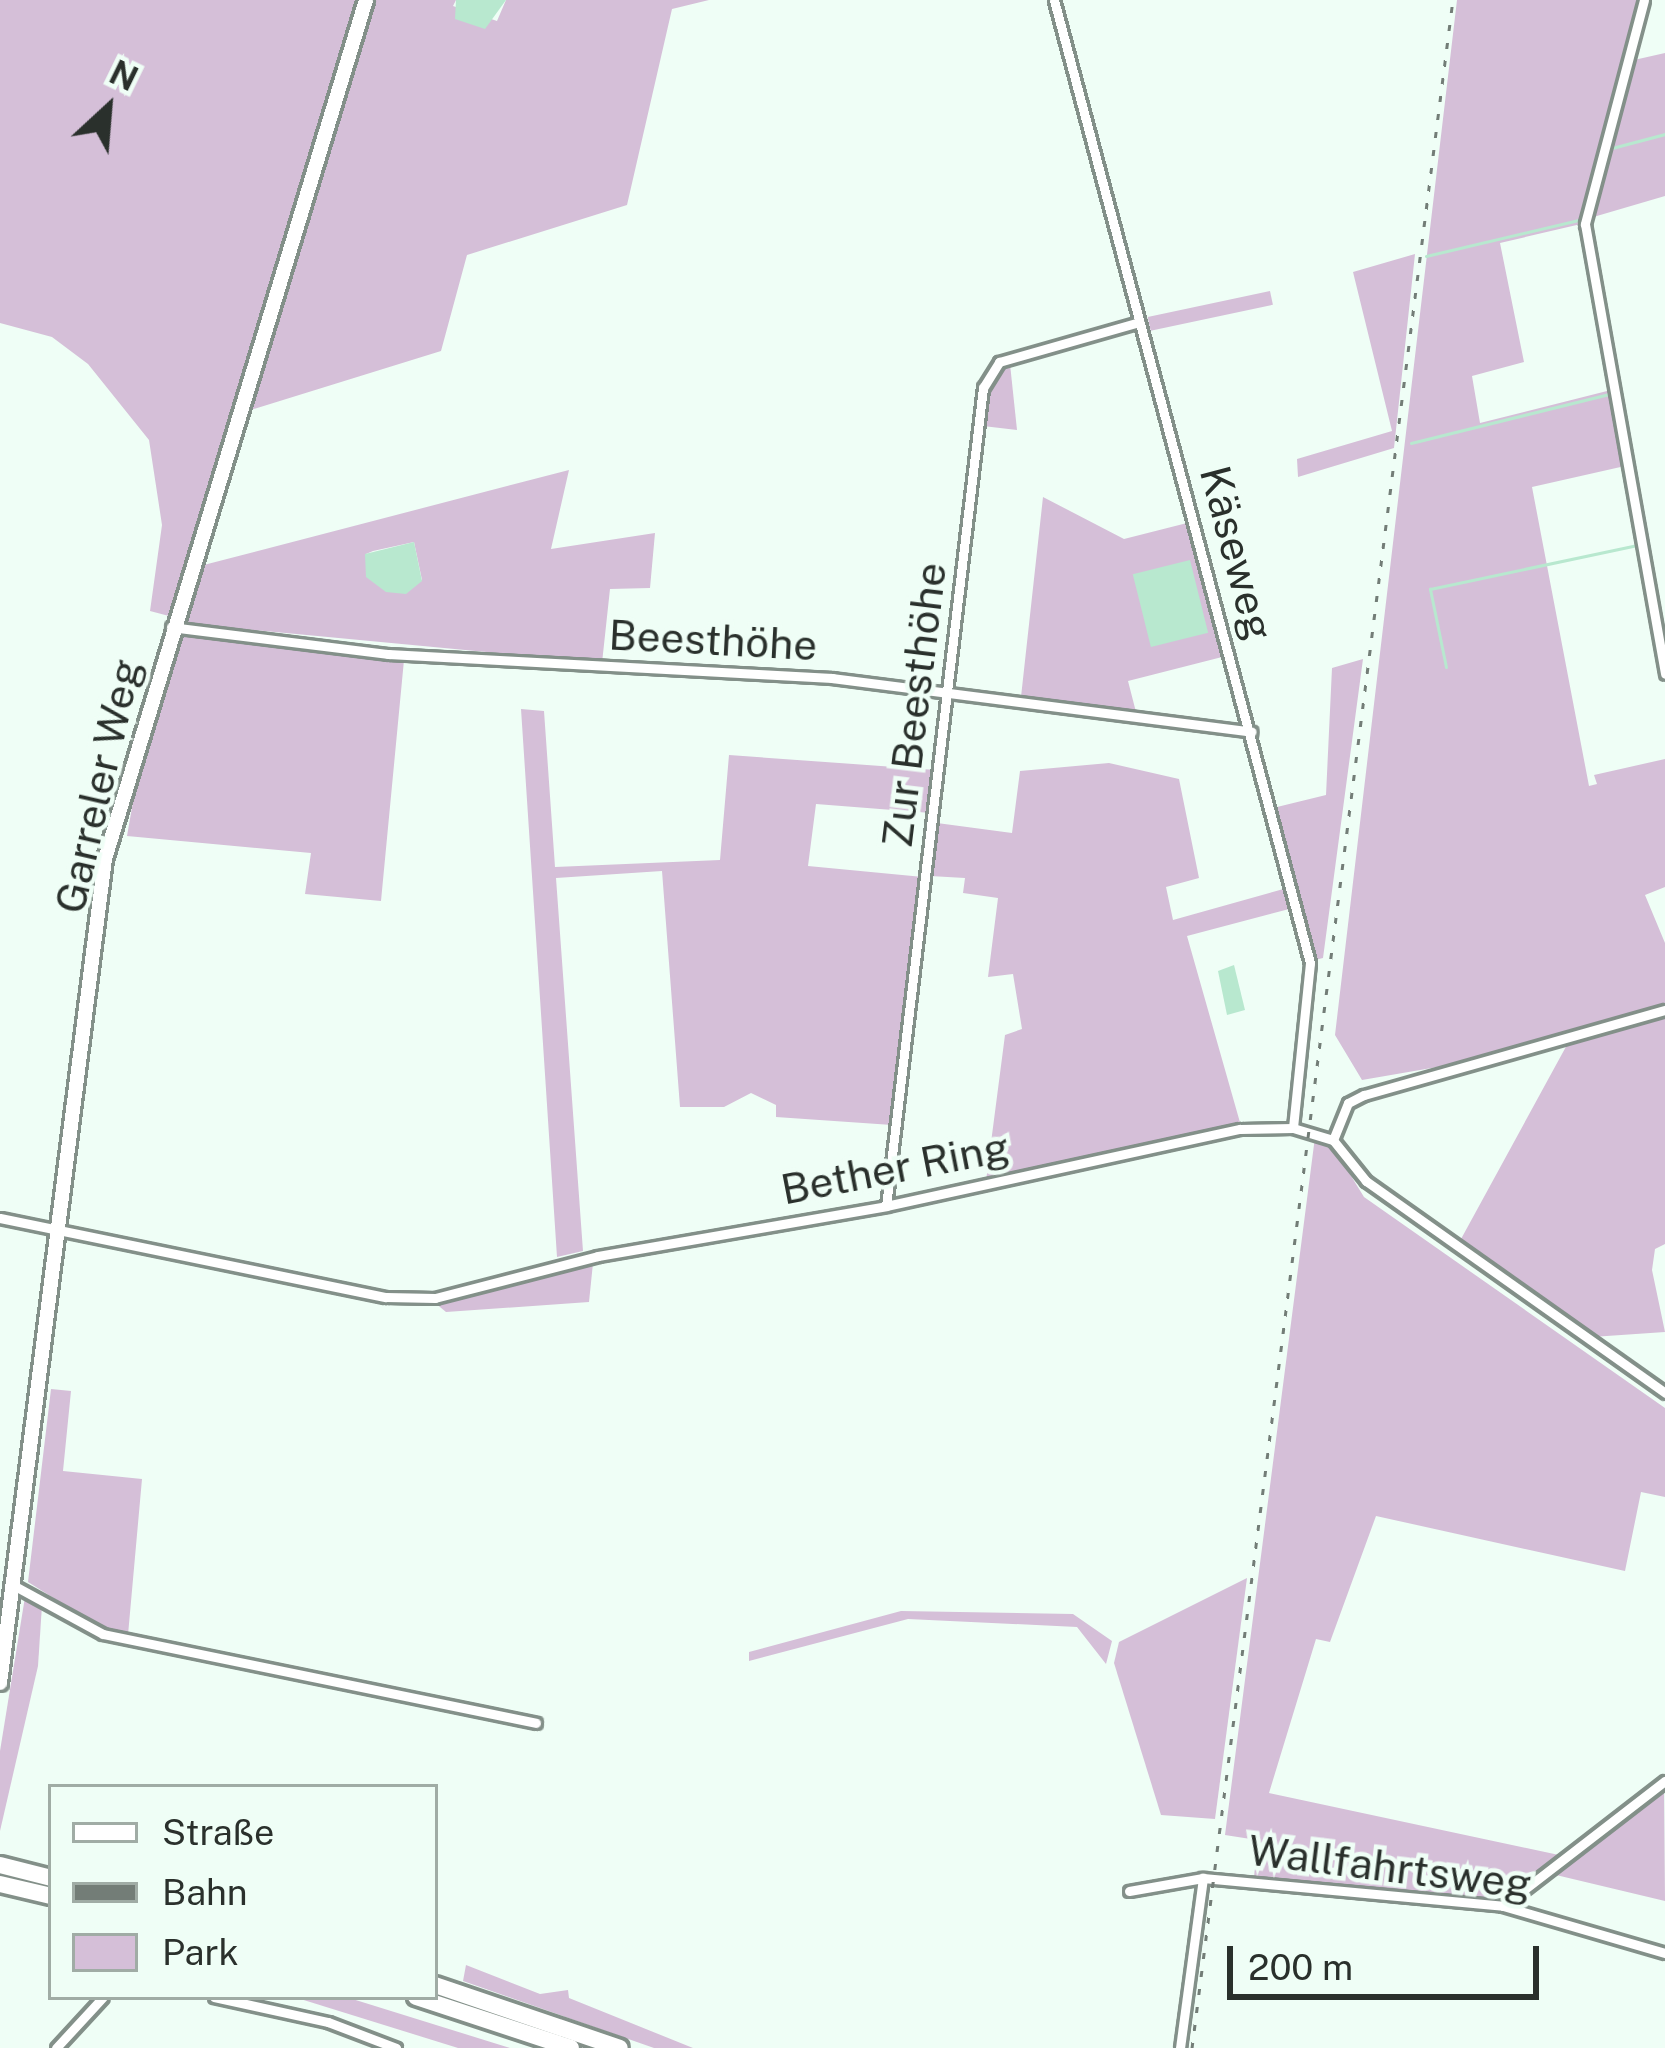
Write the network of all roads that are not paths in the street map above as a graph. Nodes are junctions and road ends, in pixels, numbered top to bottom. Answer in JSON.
{"nodes":[{"id":1,"x":366,"y":0,"type":"edge"},
{"id":2,"x":1054,"y":0,"type":"edge"},
{"id":3,"x":1644,"y":0,"type":"edge"},
{"id":4,"x":1139,"y":322,"type":"junction"},
{"id":5,"x":170,"y":627,"type":"junction"},
{"id":6,"x":1665,"y":674,"type":"edge"},
{"id":7,"x":950,"y":693,"type":"junction"},
{"id":8,"x":1252,"y":732,"type":"junction"},
{"id":9,"x":1665,"y":1010,"type":"edge"},
{"id":10,"x":1293,"y":1128,"type":"junction"},
{"id":11,"x":1334,"y":1141,"type":"junction"},
{"id":12,"x":886,"y":1206,"type":"junction"},
{"id":13,"x":0,"y":1218,"type":"edge"},
{"id":14,"x":58,"y":1231,"type":"junction"},
{"id":15,"x":1665,"y":1393,"type":"edge"},
{"id":16,"x":13,"y":1585,"type":"junction"},
{"id":17,"x":0,"y":1683,"type":"edge"},
{"id":18,"x":536,"y":1723,"type":"dead end"},
{"id":19,"x":1665,"y":1782,"type":"edge"},
{"id":20,"x":0,"y":1865,"type":"edge"},
{"id":21,"x":48,"y":1877,"type":"edge"},
{"id":22,"x":1203,"y":1878,"type":"junction"},
{"id":23,"x":0,"y":1884,"type":"edge"},
{"id":24,"x":1129,"y":1892,"type":"dead end"},
{"id":25,"x":48,"y":1895,"type":"edge"},
{"id":26,"x":1503,"y":1906,"type":"junction"},
{"id":27,"x":1665,"y":1953,"type":"edge"},
{"id":28,"x":438,"y":1985,"type":"edge"},
{"id":29,"x":100,"y":2000,"type":"edge"},
{"id":30,"x":228,"y":2000,"type":"edge"},
{"id":31,"x":425,"y":2000,"type":"edge"},
{"id":32,"x":56,"y":2048,"type":"edge"},
{"id":33,"x":396,"y":2048,"type":"edge"},
{"id":34,"x":572,"y":2048,"type":"edge"},
{"id":35,"x":620,"y":2048,"type":"edge"},
{"id":36,"x":1180,"y":2048,"type":"edge"}],
"edges":[{"from":1,"to":5,"type":"street","name":"Garreler Weg"},
{"from":2,"to":4,"type":"street","name":"Käseweg"},
{"from":3,"to":6,"type":"street"},
{"from":4,"to":7,"type":"street","name":"Zur Beesthöhe"},
{"from":4,"to":8,"type":"street","name":"Käseweg"},
{"from":5,"to":7,"type":"street","name":"Beesthöhe"},
{"from":5,"to":14,"type":"street","name":"Garreler Weg"},
{"from":7,"to":8,"type":"street","name":"Beesthöhe"},
{"from":7,"to":12,"type":"street","name":"Zur Beesthöhe"},
{"from":8,"to":10,"type":"street","name":"Käseweg"},
{"from":9,"to":11,"type":"street"},
{"from":10,"to":11,"type":"street","name":"Bether Ring"},
{"from":10,"to":12,"type":"street","name":"Bether Ring"},
{"from":11,"to":15,"type":"street"},
{"from":12,"to":14,"type":"street","name":"Bether Ring"},
{"from":13,"to":14,"type":"street","name":"Bether Ring"},
{"from":14,"to":16,"type":"street","name":"Garreler Weg"},
{"from":16,"to":17,"type":"street","name":"Garreler Weg"},
{"from":16,"to":18,"type":"street"},
{"from":19,"to":26,"type":"street"},
{"from":20,"to":21,"type":"highway"},
{"from":22,"to":24,"type":"street"},
{"from":22,"to":26,"type":"street","name":"Wallfahrtsweg"},
{"from":22,"to":36,"type":"street","name":"Wallfahrtsweg"},
{"from":23,"to":25,"type":"highway"},
{"from":26,"to":27,"type":"street","name":"Wallfahrtsweg"},
{"from":28,"to":35,"type":"highway"},
{"from":29,"to":32,"type":"street"},
{"from":30,"to":33,"type":"street"},
{"from":31,"to":34,"type":"highway"}]}
